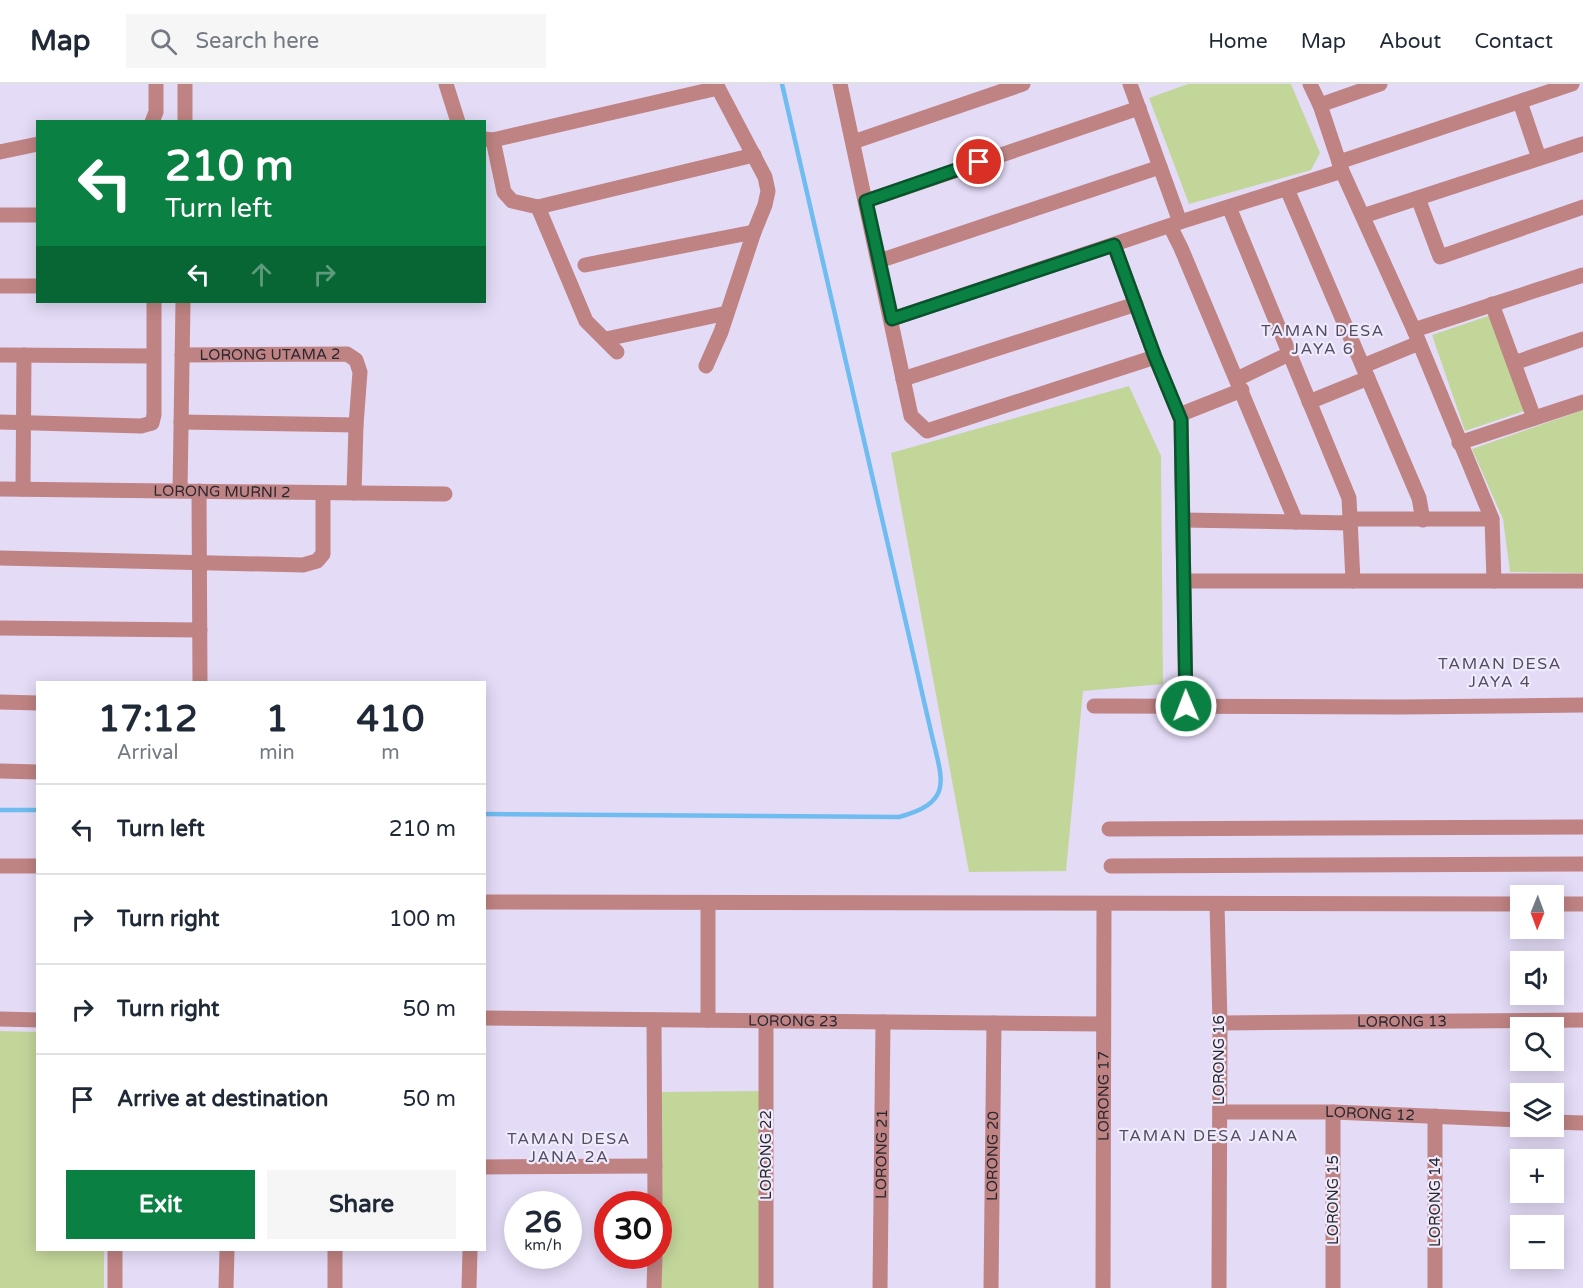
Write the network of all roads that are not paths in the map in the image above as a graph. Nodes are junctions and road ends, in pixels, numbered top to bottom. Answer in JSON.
{"nodes":[{"id":1,"x":156,"y":84,"type":"edge"},
{"id":2,"x":185,"y":84,"type":"edge"},
{"id":3,"x":446,"y":84,"type":"edge"},
{"id":4,"x":840,"y":84,"type":"edge"},
{"id":5,"x":1023,"y":84,"type":"edge"},
{"id":6,"x":1130,"y":84,"type":"edge"},
{"id":7,"x":1310,"y":84,"type":"edge"},
{"id":8,"x":1380,"y":84,"type":"edge"},
{"id":9,"x":1572,"y":84,"type":"edge"},
{"id":10,"x":717,"y":86,"type":"edge"},
{"id":11,"x":1527,"y":94,"type":"edge"},
{"id":12,"x":1320,"y":105,"type":"junction"},
{"id":13,"x":1138,"y":108,"type":"junction"},
{"id":14,"x":153,"y":120,"type":"edge"},
{"id":15,"x":185,"y":120,"type":"edge"},
{"id":16,"x":457,"y":120,"type":"edge"},
{"id":17,"x":489,"y":139,"type":"edge"},
{"id":18,"x":853,"y":142,"type":"junction"},
{"id":19,"x":36,"y":144,"type":"edge"},
{"id":20,"x":1583,"y":144,"type":"edge"},
{"id":21,"x":0,"y":152,"type":"edge"},
{"id":22,"x":754,"y":155,"type":"junction"},
{"id":23,"x":1539,"y":158,"type":"junction"},
{"id":24,"x":1160,"y":167,"type":"junction"},
{"id":25,"x":1341,"y":167,"type":"junction"},
{"id":26,"x":1287,"y":189,"type":"junction"},
{"id":27,"x":1418,"y":198,"type":"junction"},
{"id":28,"x":866,"y":201,"type":"junction"},
{"id":29,"x":538,"y":207,"type":"junction"},
{"id":30,"x":1229,"y":207,"type":"junction"},
{"id":31,"x":1583,"y":207,"type":"edge"},
{"id":32,"x":0,"y":215,"type":"edge"},
{"id":33,"x":36,"y":215,"type":"edge"},
{"id":34,"x":1364,"y":216,"type":"junction"},
{"id":35,"x":1175,"y":224,"type":"junction"},
{"id":36,"x":754,"y":232,"type":"junction"},
{"id":37,"x":1114,"y":245,"type":"junction"},
{"id":38,"x":879,"y":261,"type":"junction"},
{"id":39,"x":585,"y":265,"type":"dead end"},
{"id":40,"x":1583,"y":274,"type":"edge"},
{"id":41,"x":0,"y":286,"type":"edge"},
{"id":42,"x":36,"y":286,"type":"edge"},
{"id":43,"x":154,"y":303,"type":"edge"},
{"id":44,"x":183,"y":303,"type":"edge"},
{"id":45,"x":1136,"y":304,"type":"junction"},
{"id":46,"x":1492,"y":304,"type":"junction"},
{"id":47,"x":727,"y":313,"type":"junction"},
{"id":48,"x":892,"y":319,"type":"junction"},
{"id":49,"x":1417,"y":337,"type":"junction"},
{"id":50,"x":606,"y":339,"type":"junction"},
{"id":51,"x":1583,"y":339,"type":"edge"},
{"id":52,"x":617,"y":352,"type":"dead end"},
{"id":53,"x":1289,"y":354,"type":"junction"},
{"id":54,"x":0,"y":355,"type":"edge"},
{"id":55,"x":24,"y":355,"type":"junction"},
{"id":56,"x":182,"y":355,"type":"junction"},
{"id":57,"x":153,"y":356,"type":"junction"},
{"id":58,"x":1155,"y":357,"type":"junction"},
{"id":59,"x":1514,"y":363,"type":"junction"},
{"id":60,"x":706,"y":366,"type":"dead end"},
{"id":61,"x":1365,"y":372,"type":"junction"},
{"id":62,"x":903,"y":379,"type":"junction"},
{"id":63,"x":1239,"y":384,"type":"junction"},
{"id":64,"x":1309,"y":402,"type":"junction"},
{"id":65,"x":1583,"y":402,"type":"edge"},
{"id":66,"x":1179,"y":415,"type":"junction"},
{"id":67,"x":1534,"y":418,"type":"junction"},
{"id":68,"x":0,"y":422,"type":"edge"},
{"id":69,"x":23,"y":422,"type":"junction"},
{"id":70,"x":181,"y":422,"type":"junction"},
{"id":71,"x":356,"y":425,"type":"junction"},
{"id":72,"x":1459,"y":443,"type":"junction"},
{"id":73,"x":0,"y":489,"type":"edge"},
{"id":74,"x":23,"y":489,"type":"junction"},
{"id":75,"x":180,"y":491,"type":"junction"},
{"id":76,"x":199,"y":491,"type":"junction"},
{"id":77,"x":323,"y":493,"type":"junction"},
{"id":78,"x":354,"y":493,"type":"junction"},
{"id":79,"x":445,"y":494,"type":"dead end"},
{"id":80,"x":1492,"y":519,"type":"junction"},
{"id":81,"x":1183,"y":520,"type":"junction"},
{"id":82,"x":1424,"y":520,"type":"junction"},
{"id":83,"x":1350,"y":521,"type":"junction"},
{"id":84,"x":1296,"y":522,"type":"junction"},
{"id":85,"x":0,"y":558,"type":"edge"},
{"id":86,"x":200,"y":561,"type":"junction"},
{"id":87,"x":1184,"y":581,"type":"junction"},
{"id":88,"x":1494,"y":581,"type":"junction"},
{"id":89,"x":1583,"y":581,"type":"edge"},
{"id":90,"x":1353,"y":582,"type":"junction"},
{"id":91,"x":0,"y":628,"type":"edge"},
{"id":92,"x":200,"y":630,"type":"junction"},
{"id":93,"x":200,"y":681,"type":"edge"},
{"id":94,"x":0,"y":702,"type":"edge"},
{"id":95,"x":36,"y":703,"type":"edge"},
{"id":96,"x":1583,"y":705,"type":"edge"},
{"id":97,"x":1094,"y":706,"type":"dead end"},
{"id":98,"x":1186,"y":706,"type":"junction"},
{"id":99,"x":0,"y":771,"type":"edge"},
{"id":100,"x":36,"y":772,"type":"edge"},
{"id":101,"x":1583,"y":827,"type":"edge"},
{"id":102,"x":1109,"y":829,"type":"dead end"},
{"id":103,"x":1583,"y":864,"type":"edge"},
{"id":104,"x":0,"y":866,"type":"edge"},
{"id":105,"x":36,"y":866,"type":"edge"},
{"id":106,"x":1111,"y":866,"type":"dead end"},
{"id":107,"x":486,"y":902,"type":"edge"},
{"id":108,"x":708,"y":903,"type":"junction"},
{"id":109,"x":1104,"y":904,"type":"junction"},
{"id":110,"x":1217,"y":904,"type":"junction"},
{"id":111,"x":1510,"y":904,"type":"edge"},
{"id":112,"x":1564,"y":904,"type":"edge"},
{"id":113,"x":1583,"y":904,"type":"edge"},
{"id":114,"x":486,"y":1018,"type":"edge"},
{"id":115,"x":0,"y":1019,"type":"edge"},
{"id":116,"x":36,"y":1020,"type":"edge"},
{"id":117,"x":654,"y":1020,"type":"junction"},
{"id":118,"x":708,"y":1020,"type":"junction"},
{"id":119,"x":1583,"y":1020,"type":"edge"},
{"id":120,"x":766,"y":1022,"type":"junction"},
{"id":121,"x":883,"y":1022,"type":"junction"},
{"id":122,"x":994,"y":1023,"type":"junction"},
{"id":123,"x":1220,"y":1023,"type":"junction"},
{"id":124,"x":1103,"y":1024,"type":"junction"},
{"id":125,"x":1220,"y":1112,"type":"junction"},
{"id":126,"x":1333,"y":1112,"type":"junction"},
{"id":127,"x":1435,"y":1116,"type":"junction"},
{"id":128,"x":1510,"y":1119,"type":"edge"},
{"id":129,"x":1564,"y":1122,"type":"edge"},
{"id":130,"x":1583,"y":1123,"type":"edge"},
{"id":131,"x":656,"y":1166,"type":"junction"},
{"id":132,"x":486,"y":1167,"type":"edge"},
{"id":133,"x":655,"y":1191,"type":"edge"},
{"id":134,"x":115,"y":1251,"type":"edge"},
{"id":135,"x":227,"y":1251,"type":"edge"},
{"id":136,"x":335,"y":1251,"type":"edge"},
{"id":137,"x":470,"y":1251,"type":"edge"},
{"id":138,"x":655,"y":1269,"type":"edge"},
{"id":139,"x":115,"y":1288,"type":"edge"},
{"id":140,"x":226,"y":1288,"type":"edge"},
{"id":141,"x":335,"y":1288,"type":"edge"},
{"id":142,"x":470,"y":1288,"type":"edge"},
{"id":143,"x":654,"y":1288,"type":"edge"},
{"id":144,"x":766,"y":1288,"type":"edge"},
{"id":145,"x":880,"y":1288,"type":"edge"},
{"id":146,"x":991,"y":1288,"type":"edge"},
{"id":147,"x":1103,"y":1288,"type":"edge"},
{"id":148,"x":1219,"y":1288,"type":"edge"},
{"id":149,"x":1333,"y":1288,"type":"edge"},
{"id":150,"x":1435,"y":1288,"type":"edge"}],
"edges":[{"from":1,"to":14,"type":"street"},
{"from":2,"to":15,"type":"street"},
{"from":3,"to":16,"type":"street"},
{"from":4,"to":18,"type":"street"},
{"from":5,"to":18,"type":"street"},
{"from":6,"to":13,"type":"street"},
{"from":7,"to":12,"type":"street"},
{"from":8,"to":12,"type":"street"},
{"from":9,"to":11,"type":"street"},
{"from":10,"to":17,"type":"street"},
{"from":10,"to":22,"type":"street"},
{"from":11,"to":23,"type":"street"},
{"from":11,"to":25,"type":"street"},
{"from":12,"to":25,"type":"street"},
{"from":13,"to":24,"type":"street"},
{"from":13,"to":28,"type":"street"},
{"from":17,"to":29,"type":"street"},
{"from":18,"to":28,"type":"street"},
{"from":19,"to":21,"type":"street"},
{"from":20,"to":23,"type":"street"},
{"from":22,"to":29,"type":"street"},
{"from":22,"to":36,"type":"street"},
{"from":23,"to":27,"type":"street"},
{"from":24,"to":35,"type":"street"},
{"from":24,"to":38,"type":"street"},
{"from":25,"to":26,"type":"street"},
{"from":25,"to":34,"type":"street"},
{"from":26,"to":30,"type":"street"},
{"from":26,"to":61,"type":"street"},
{"from":27,"to":31,"type":"street"},
{"from":27,"to":34,"type":"street"},
{"from":28,"to":38,"type":"street"},
{"from":29,"to":50,"type":"street"},
{"from":30,"to":35,"type":"street"},
{"from":30,"to":53,"type":"street"},
{"from":32,"to":33,"type":"street"},
{"from":34,"to":49,"type":"street"},
{"from":35,"to":37,"type":"street"},
{"from":35,"to":63,"type":"street"},
{"from":36,"to":39,"type":"street"},
{"from":36,"to":47,"type":"street"},
{"from":37,"to":45,"type":"street"},
{"from":37,"to":48,"type":"street"},
{"from":38,"to":48,"type":"street"},
{"from":40,"to":46,"type":"street"},
{"from":41,"to":42,"type":"street"},
{"from":43,"to":57,"type":"street"},
{"from":44,"to":56,"type":"street"},
{"from":45,"to":58,"type":"street"},
{"from":45,"to":62,"type":"street"},
{"from":46,"to":49,"type":"street"},
{"from":46,"to":59,"type":"street"},
{"from":47,"to":50,"type":"street"},
{"from":47,"to":60,"type":"street"},
{"from":48,"to":62,"type":"street"},
{"from":49,"to":61,"type":"street"},
{"from":49,"to":72,"type":"street"},
{"from":50,"to":52,"type":"street"},
{"from":51,"to":59,"type":"street"},
{"from":53,"to":63,"type":"street"},
{"from":53,"to":64,"type":"street"},
{"from":54,"to":55,"type":"street"},
{"from":55,"to":57,"type":"street"},
{"from":55,"to":69,"type":"street"},
{"from":56,"to":70,"type":"street"},
{"from":56,"to":71,"type":"street","name":"LORONG UTAMA 2"},
{"from":57,"to":69,"type":"street"},
{"from":58,"to":62,"type":"street"},
{"from":58,"to":66,"type":"street"},
{"from":59,"to":67,"type":"street"},
{"from":61,"to":64,"type":"street"},
{"from":61,"to":82,"type":"street"},
{"from":63,"to":66,"type":"street"},
{"from":63,"to":84,"type":"street"},
{"from":64,"to":83,"type":"street"},
{"from":65,"to":67,"type":"street"},
{"from":66,"to":81,"type":"street"},
{"from":67,"to":72,"type":"street"},
{"from":68,"to":69,"type":"street"},
{"from":69,"to":74,"type":"street"},
{"from":70,"to":71,"type":"street"},
{"from":70,"to":75,"type":"street"},
{"from":71,"to":78,"type":"street"},
{"from":72,"to":80,"type":"street"},
{"from":73,"to":74,"type":"street","name":"LORONG MURNI 2"},
{"from":74,"to":75,"type":"street","name":"LORONG MURNI 2"},
{"from":75,"to":76,"type":"street","name":"LORONG MURNI 2"},
{"from":76,"to":77,"type":"street","name":"LORONG MURNI 2"},
{"from":76,"to":86,"type":"street"},
{"from":77,"to":78,"type":"street","name":"LORONG MURNI 2"},
{"from":77,"to":86,"type":"street"},
{"from":78,"to":79,"type":"street","name":"LORONG MURNI 2"},
{"from":80,"to":82,"type":"street"},
{"from":80,"to":88,"type":"street"},
{"from":81,"to":84,"type":"street"},
{"from":81,"to":87,"type":"street"},
{"from":82,"to":83,"type":"street"},
{"from":83,"to":84,"type":"street"},
{"from":83,"to":90,"type":"street"},
{"from":85,"to":86,"type":"street"},
{"from":86,"to":92,"type":"street"},
{"from":87,"to":90,"type":"street"},
{"from":87,"to":98,"type":"street"},
{"from":88,"to":89,"type":"street"},
{"from":88,"to":90,"type":"street"},
{"from":91,"to":92,"type":"street"},
{"from":92,"to":93,"type":"street"},
{"from":94,"to":95,"type":"street"},
{"from":96,"to":98,"type":"street"},
{"from":97,"to":98,"type":"street"},
{"from":99,"to":100,"type":"street"},
{"from":101,"to":102,"type":"street"},
{"from":103,"to":106,"type":"street"},
{"from":104,"to":105,"type":"street"},
{"from":107,"to":108,"type":"street"},
{"from":108,"to":109,"type":"street"},
{"from":108,"to":118,"type":"street"},
{"from":109,"to":110,"type":"street"},
{"from":109,"to":124,"type":"street","name":"LORONG 17"},
{"from":110,"to":111,"type":"street"},
{"from":110,"to":123,"type":"street","name":"LORONG 16"},
{"from":112,"to":113,"type":"street"},
{"from":114,"to":117,"type":"street","name":"LORONG 23"},
{"from":115,"to":116,"type":"street"},
{"from":117,"to":118,"type":"street","name":"LORONG 23"},
{"from":117,"to":131,"type":"street"},
{"from":118,"to":120,"type":"street","name":"LORONG 23"},
{"from":119,"to":123,"type":"street","name":"LORONG 13"},
{"from":120,"to":121,"type":"street","name":"LORONG 23"},
{"from":120,"to":144,"type":"street","name":"LORONG 22"},
{"from":121,"to":122,"type":"street","name":"LORONG 23"},
{"from":121,"to":145,"type":"street","name":"LORONG 21"},
{"from":122,"to":124,"type":"street","name":"LORONG 23"},
{"from":122,"to":146,"type":"street","name":"LORONG 20"},
{"from":123,"to":125,"type":"street","name":"LORONG 16"},
{"from":124,"to":147,"type":"street","name":"LORONG 17"},
{"from":125,"to":126,"type":"street","name":"LORONG 12"},
{"from":125,"to":148,"type":"street","name":"LORONG 16"},
{"from":126,"to":127,"type":"street","name":"LORONG 12"},
{"from":126,"to":149,"type":"street","name":"LORONG 15"},
{"from":127,"to":128,"type":"street","name":"LORONG 12"},
{"from":127,"to":150,"type":"street","name":"LORONG 14"},
{"from":129,"to":130,"type":"street"},
{"from":131,"to":132,"type":"street"},
{"from":131,"to":133,"type":"street"},
{"from":134,"to":139,"type":"street"},
{"from":135,"to":140,"type":"street"},
{"from":136,"to":141,"type":"street"},
{"from":137,"to":142,"type":"street"},
{"from":138,"to":143,"type":"street"}]}
